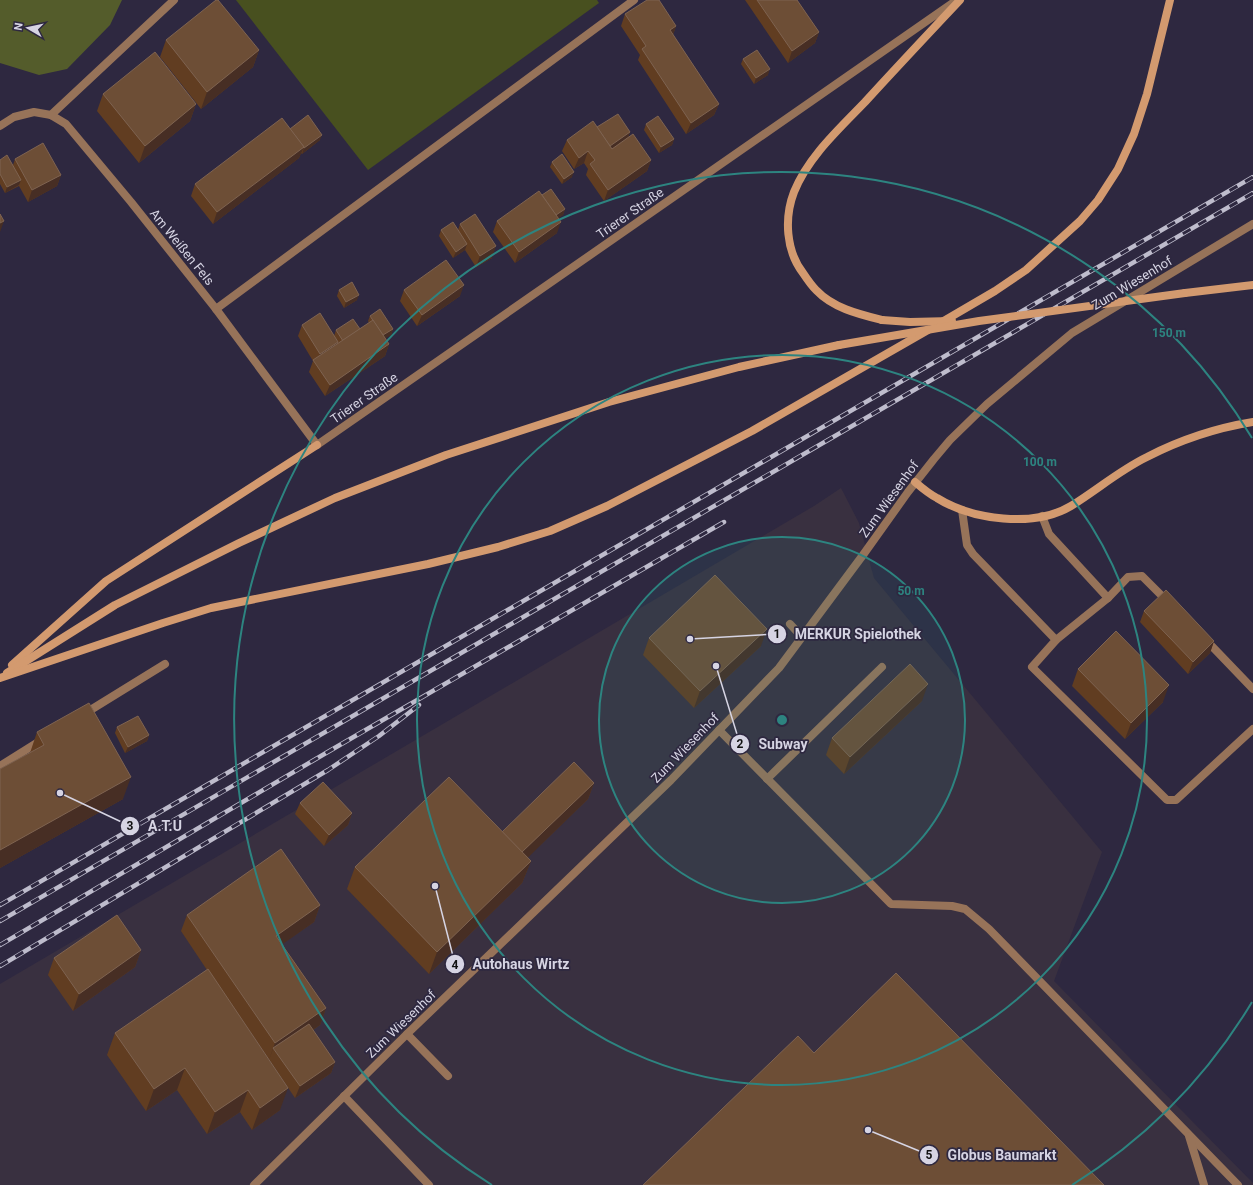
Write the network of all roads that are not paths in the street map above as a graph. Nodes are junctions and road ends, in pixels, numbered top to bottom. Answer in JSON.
{"nodes":[{"id":1,"x":174,"y":0,"type":"edge"},
{"id":2,"x":634,"y":0,"type":"edge"},
{"id":3,"x":959,"y":0,"type":"edge"},
{"id":4,"x":1170,"y":0,"type":"edge"},
{"id":5,"x":51,"y":115,"type":"junction"},
{"id":6,"x":0,"y":126,"type":"edge"},
{"id":7,"x":1253,"y":224,"type":"edge"},
{"id":8,"x":1253,"y":285,"type":"edge"},
{"id":9,"x":216,"y":308,"type":"junction"},
{"id":10,"x":979,"y":321,"type":"junction"},
{"id":11,"x":1253,"y":422,"type":"edge"},
{"id":12,"x":317,"y":445,"type":"junction"},
{"id":13,"x":915,"y":482,"type":"junction"},
{"id":14,"x":962,"y":510,"type":"junction"},
{"id":15,"x":1042,"y":516,"type":"junction"},
{"id":16,"x":1108,"y":598,"type":"junction"},
{"id":17,"x":1176,"y":610,"type":"edge"},
{"id":18,"x":790,"y":624,"type":"dead end"},
{"id":19,"x":1198,"y":632,"type":"edge"},
{"id":20,"x":802,"y":637,"type":"junction"},
{"id":21,"x":1056,"y":640,"type":"junction"},
{"id":22,"x":165,"y":664,"type":"dead end"},
{"id":23,"x":882,"y":667,"type":"dead end"},
{"id":24,"x":0,"y":677,"type":"edge"},
{"id":25,"x":1253,"y":689,"type":"edge"},
{"id":26,"x":79,"y":718,"type":"edge"},
{"id":27,"x":1253,"y":729,"type":"edge"},
{"id":28,"x":720,"y":730,"type":"junction"},
{"id":29,"x":46,"y":738,"type":"edge"},
{"id":30,"x":0,"y":766,"type":"edge"},
{"id":31,"x":767,"y":779,"type":"junction"},
{"id":32,"x":407,"y":1034,"type":"junction"},
{"id":33,"x":448,"y":1076,"type":"dead end"},
{"id":34,"x":344,"y":1096,"type":"junction"},
{"id":35,"x":1188,"y":1134,"type":"junction"},
{"id":36,"x":254,"y":1185,"type":"edge"},
{"id":37,"x":429,"y":1185,"type":"edge"},
{"id":38,"x":1204,"y":1185,"type":"edge"},
{"id":39,"x":1238,"y":1185,"type":"edge"}],
"edges":[{"from":1,"to":5,"type":"street"},
{"from":2,"to":9,"type":"street"},
{"from":3,"to":10,"type":"main road","bridge":true},
{"from":3,"to":12,"type":"street","name":"Trierer Straße"},
{"from":4,"to":24,"type":"main road"},
{"from":5,"to":6,"type":"street","name":"Am Weißen Fels"},
{"from":5,"to":9,"type":"street","name":"Am Weißen Fels"},
{"from":7,"to":13,"type":"street","name":"Zum Wiesenhof"},
{"from":8,"to":10,"type":"main road","bridge":true},
{"from":9,"to":12,"type":"street","name":"Am Weißen Fels"},
{"from":10,"to":24,"type":"main road","bridge":true},
{"from":11,"to":15,"type":"main road"},
{"from":12,"to":24,"type":"main road"},
{"from":13,"to":14,"type":"main road"},
{"from":13,"to":20,"type":"street","name":"Zum Wiesenhof"},
{"from":14,"to":15,"type":"main road"},
{"from":14,"to":21,"type":"street"},
{"from":15,"to":16,"type":"street"},
{"from":16,"to":17,"type":"street"},
{"from":16,"to":21,"type":"street"},
{"from":18,"to":20,"type":"street"},
{"from":19,"to":25,"type":"street"},
{"from":20,"to":28,"type":"street","name":"Zum Wiesenhof"},
{"from":21,"to":27,"type":"street"},
{"from":22,"to":26,"type":"street"},
{"from":23,"to":31,"type":"street"},
{"from":28,"to":31,"type":"street"},
{"from":28,"to":32,"type":"street","name":"Zum Wiesenhof"},
{"from":29,"to":30,"type":"street"},
{"from":31,"to":35,"type":"street"},
{"from":32,"to":33,"type":"street"},
{"from":32,"to":34,"type":"street","name":"Zum Wiesenhof"},
{"from":34,"to":36,"type":"street","name":"Zum Wiesenhof"},
{"from":34,"to":37,"type":"street"},
{"from":35,"to":38,"type":"street"},
{"from":35,"to":39,"type":"street"}]}
